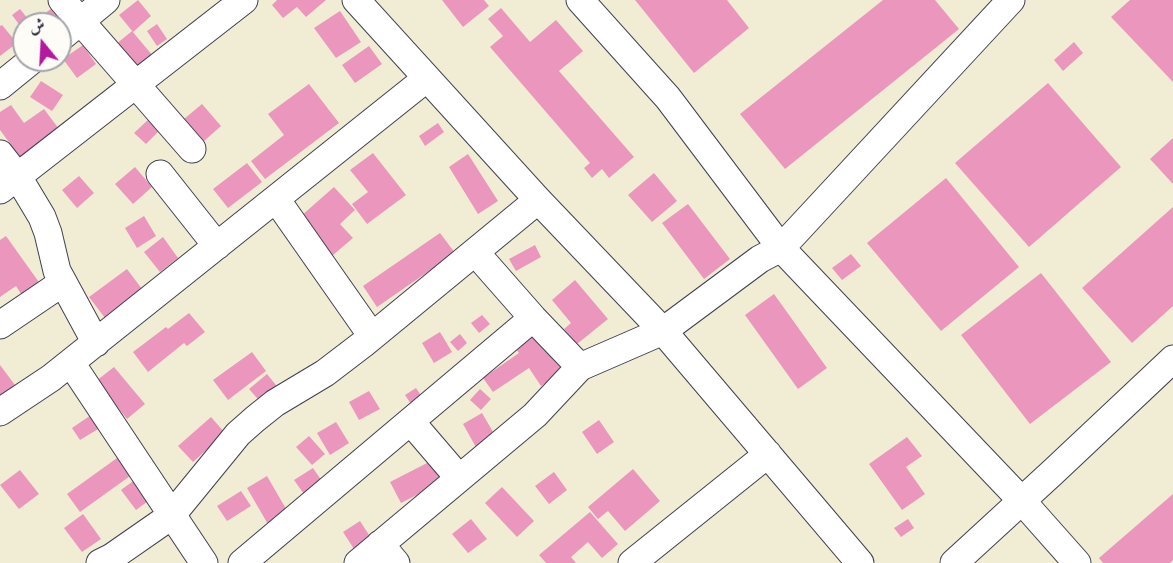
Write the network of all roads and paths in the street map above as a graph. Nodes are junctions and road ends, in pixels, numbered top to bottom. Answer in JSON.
{"nodes":[{"id":1,"x":106,"y":0,"type":"edge"},
{"id":2,"x":244,"y":0,"type":"edge"},
{"id":3,"x":356,"y":0,"type":"edge"},
{"id":4,"x":580,"y":0,"type":"edge"},
{"id":5,"x":1011,"y":0,"type":"edge"},
{"id":6,"x":72,"y":27,"type":"edge"},
{"id":7,"x":72,"y":31,"type":"edge"},
{"id":8,"x":17,"y":72,"type":"edge"},
{"id":9,"x":427,"y":78,"type":"junction"},
{"id":10,"x":135,"y":85,"type":"junction"},
{"id":11,"x":0,"y":86,"type":"edge"},
{"id":12,"x":192,"y":149,"type":"dead end"},
{"id":13,"x":0,"y":154,"type":"edge"},
{"id":14,"x":160,"y":174,"type":"dead end"},
{"id":15,"x":9,"y":183,"type":"edge"},
{"id":16,"x":276,"y":199,"type":"junction"},
{"id":17,"x":538,"y":200,"type":"junction"},
{"id":18,"x":217,"y":246,"type":"junction"},
{"id":19,"x":781,"y":248,"type":"junction"},
{"id":20,"x":475,"y":252,"type":"junction"},
{"id":21,"x":62,"y":283,"type":"junction"},
{"id":22,"x":533,"y":318,"type":"junction"},
{"id":23,"x":0,"y":325,"type":"edge"},
{"id":24,"x":663,"y":330,"type":"junction"},
{"id":25,"x":372,"y":336,"type":"junction"},
{"id":26,"x":96,"y":343,"type":"junction"},
{"id":27,"x":1173,"y":359,"type":"edge"},
{"id":28,"x":70,"y":363,"type":"junction"},
{"id":29,"x":580,"y":367,"type":"junction"},
{"id":30,"x":0,"y":411,"type":"edge"},
{"id":31,"x":411,"y":422,"type":"junction"},
{"id":32,"x":768,"y":454,"type":"junction"},
{"id":33,"x":459,"y":478,"type":"junction"},
{"id":34,"x":1023,"y":501,"type":"junction"},
{"id":35,"x":171,"y":516,"type":"junction"},
{"id":36,"x":388,"y":554,"type":"edge"},
{"id":37,"x":100,"y":563,"type":"edge"},
{"id":38,"x":204,"y":563,"type":"edge"},
{"id":39,"x":242,"y":563,"type":"edge"},
{"id":40,"x":358,"y":563,"type":"edge"},
{"id":41,"x":632,"y":563,"type":"edge"},
{"id":42,"x":860,"y":563,"type":"edge"},
{"id":43,"x":954,"y":563,"type":"edge"},
{"id":44,"x":1077,"y":563,"type":"edge"}],
"edges":[{"from":1,"to":6,"type":"street"},
{"from":2,"to":10,"type":"street"},
{"from":3,"to":9,"type":"street"},
{"from":4,"to":19,"type":"street"},
{"from":5,"to":19,"type":"street"},
{"from":7,"to":10,"type":"street"},
{"from":8,"to":11,"type":"street"},
{"from":9,"to":16,"type":"street"},
{"from":9,"to":17,"type":"street"},
{"from":10,"to":12,"type":"street"},
{"from":10,"to":15,"type":"street"},
{"from":13,"to":15,"type":"street"},
{"from":14,"to":18,"type":"street"},
{"from":15,"to":21,"type":"street"},
{"from":16,"to":18,"type":"street"},
{"from":16,"to":25,"type":"street"},
{"from":17,"to":20,"type":"street"},
{"from":17,"to":24,"type":"street"},
{"from":18,"to":26,"type":"street"},
{"from":19,"to":24,"type":"street"},
{"from":19,"to":34,"type":"street"},
{"from":20,"to":22,"type":"street"},
{"from":20,"to":25,"type":"street"},
{"from":21,"to":23,"type":"street"},
{"from":21,"to":26,"type":"street"},
{"from":22,"to":29,"type":"street"},
{"from":22,"to":31,"type":"street"},
{"from":24,"to":29,"type":"street"},
{"from":24,"to":32,"type":"street"},
{"from":25,"to":35,"type":"street"},
{"from":26,"to":28,"type":"street"},
{"from":27,"to":34,"type":"street"},
{"from":28,"to":30,"type":"street"},
{"from":28,"to":35,"type":"street"},
{"from":29,"to":33,"type":"street"},
{"from":31,"to":33,"type":"street"},
{"from":31,"to":39,"type":"street"},
{"from":32,"to":41,"type":"street"},
{"from":32,"to":42,"type":"street"},
{"from":33,"to":36,"type":"street"},
{"from":34,"to":43,"type":"street"},
{"from":34,"to":44,"type":"street"},
{"from":35,"to":37,"type":"street"},
{"from":35,"to":38,"type":"street"},
{"from":36,"to":40,"type":"street"}]}
